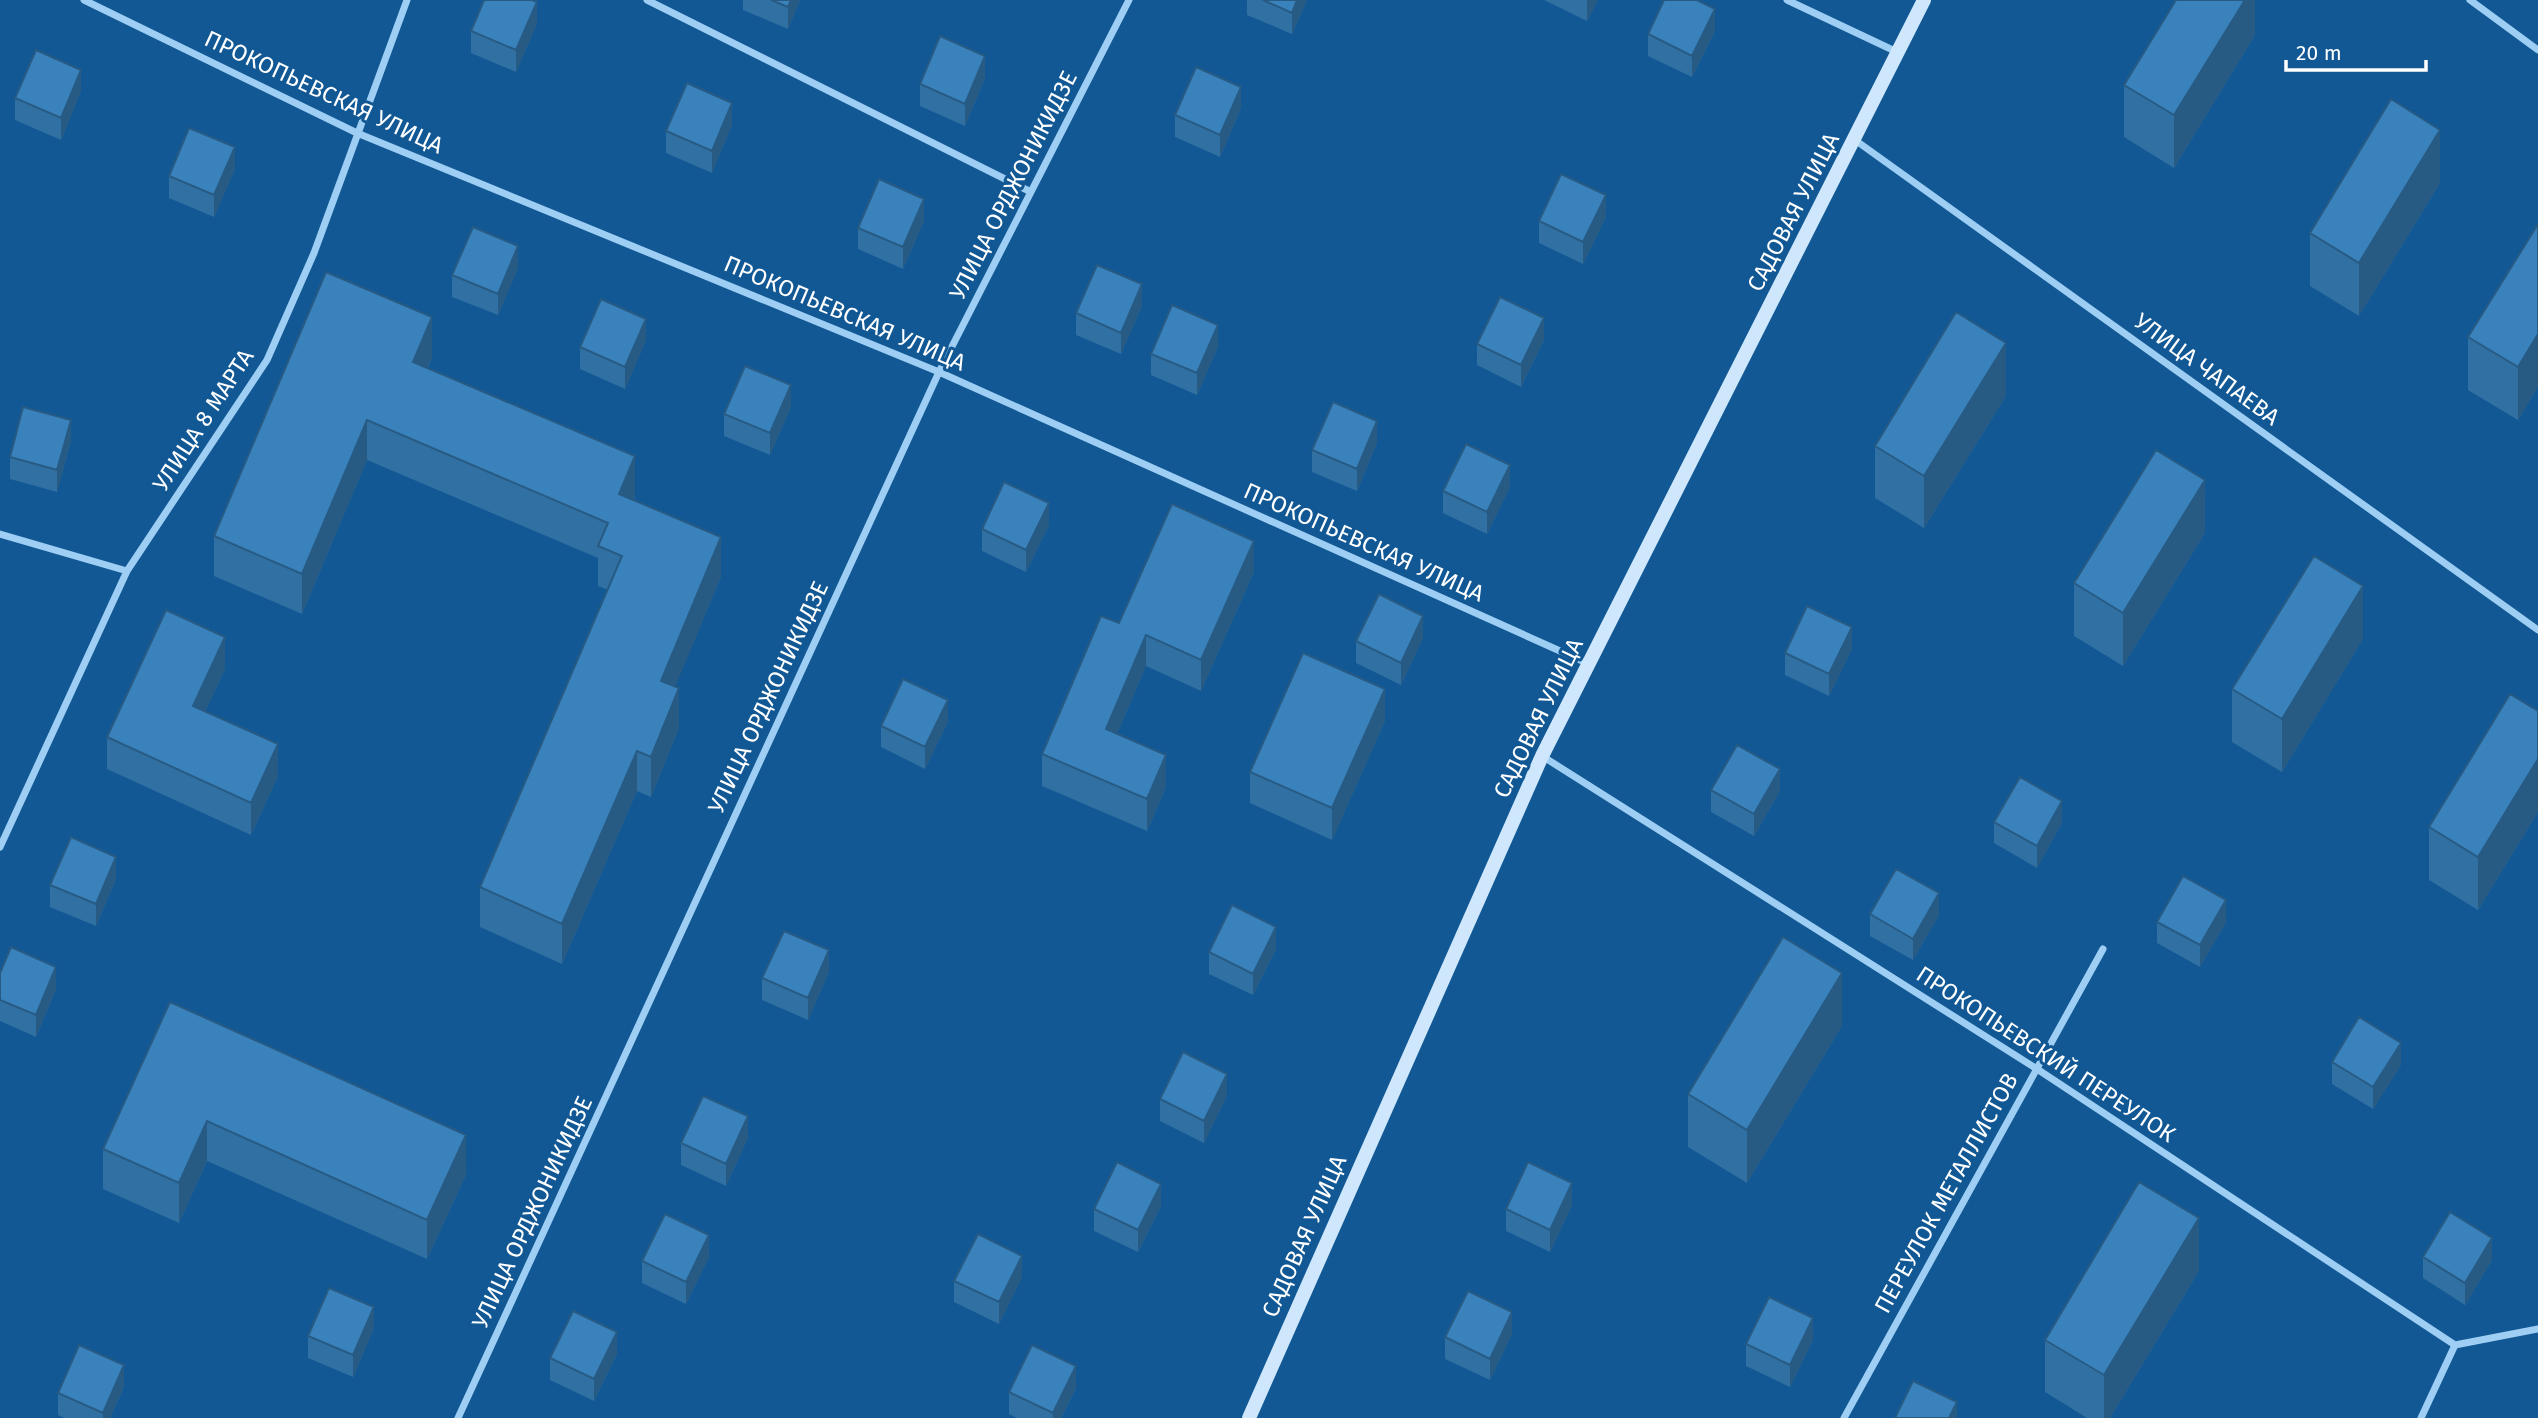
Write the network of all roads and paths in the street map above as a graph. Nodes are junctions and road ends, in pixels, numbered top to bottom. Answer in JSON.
{"nodes":[{"id":1,"x":84,"y":0,"type":"edge"},
{"id":2,"x":407,"y":0,"type":"edge"},
{"id":3,"x":647,"y":0,"type":"edge"},
{"id":4,"x":1129,"y":0,"type":"edge"},
{"id":5,"x":1787,"y":0,"type":"edge"},
{"id":6,"x":1923,"y":0,"type":"edge"},
{"id":7,"x":2470,"y":0,"type":"edge"},
{"id":8,"x":2538,"y":50,"type":"edge"},
{"id":9,"x":1897,"y":53,"type":"junction"},
{"id":10,"x":357,"y":133,"type":"junction"},
{"id":11,"x":1854,"y":140,"type":"junction"},
{"id":12,"x":1031,"y":192,"type":"junction"},
{"id":13,"x":939,"y":372,"type":"junction"},
{"id":14,"x":0,"y":534,"type":"edge"},
{"id":15,"x":127,"y":570,"type":"junction"},
{"id":16,"x":2538,"y":630,"type":"edge"},
{"id":17,"x":1590,"y":664,"type":"junction"},
{"id":18,"x":1542,"y":756,"type":"junction"},
{"id":19,"x":0,"y":847,"type":"edge"},
{"id":20,"x":2103,"y":949,"type":"dead end"},
{"id":21,"x":2037,"y":1069,"type":"junction"},
{"id":22,"x":2538,"y":1329,"type":"edge"},
{"id":23,"x":2455,"y":1345,"type":"junction"},
{"id":24,"x":458,"y":1418,"type":"edge"},
{"id":25,"x":1249,"y":1418,"type":"edge"},
{"id":26,"x":1844,"y":1418,"type":"edge"},
{"id":27,"x":2421,"y":1418,"type":"edge"}],
"edges":[{"from":1,"to":10,"type":"street","name":"ПРОКОПЬЕВСКАЯ УЛИЦА"},
{"from":2,"to":10,"type":"street","name":"УЛИЦА 8 МАРТА"},
{"from":3,"to":12,"type":"street"},
{"from":4,"to":12,"type":"street","name":"УЛИЦА ОРДЖОНИКИДЗЕ"},
{"from":5,"to":9,"type":"street"},
{"from":6,"to":9,"type":"street","name":"САДОВАЯ УЛИЦА"},
{"from":7,"to":8,"type":"street"},
{"from":9,"to":11,"type":"street","name":"САДОВАЯ УЛИЦА"},
{"from":10,"to":13,"type":"street","name":"ПРОКОПЬЕВСКАЯ УЛИЦА"},
{"from":10,"to":15,"type":"street","name":"УЛИЦА 8 МАРТА"},
{"from":11,"to":16,"type":"street","name":"УЛИЦА ЧАПАЕВА"},
{"from":11,"to":17,"type":"street","name":"САДОВАЯ УЛИЦА"},
{"from":12,"to":13,"type":"street","name":"УЛИЦА ОРДЖОНИКИДЗЕ"},
{"from":13,"to":17,"type":"street","name":"ПРОКОПЬЕВСКАЯ УЛИЦА"},
{"from":13,"to":24,"type":"street","name":"УЛИЦА ОРДЖОНИКИДЗЕ"},
{"from":14,"to":15,"type":"street"},
{"from":15,"to":19,"type":"street","name":"УЛИЦА 8 МАРТА"},
{"from":17,"to":18,"type":"street","name":"САДОВАЯ УЛИЦА"},
{"from":18,"to":21,"type":"street","name":"ПРОКОПЬЕВСКИЙ ПЕРЕУЛОК"},
{"from":18,"to":25,"type":"street","name":"САДОВАЯ УЛИЦА"},
{"from":20,"to":21,"type":"street","name":"ПЕРЕУЛОК МЕТАЛЛИСТОВ"},
{"from":21,"to":23,"type":"street","name":"ПРОКОПЬЕВСКИЙ ПЕРЕУЛОК"},
{"from":21,"to":26,"type":"street","name":"ПЕРЕУЛОК МЕТАЛЛИСТОВ"},
{"from":22,"to":23,"type":"street"},
{"from":23,"to":27,"type":"street"}]}
